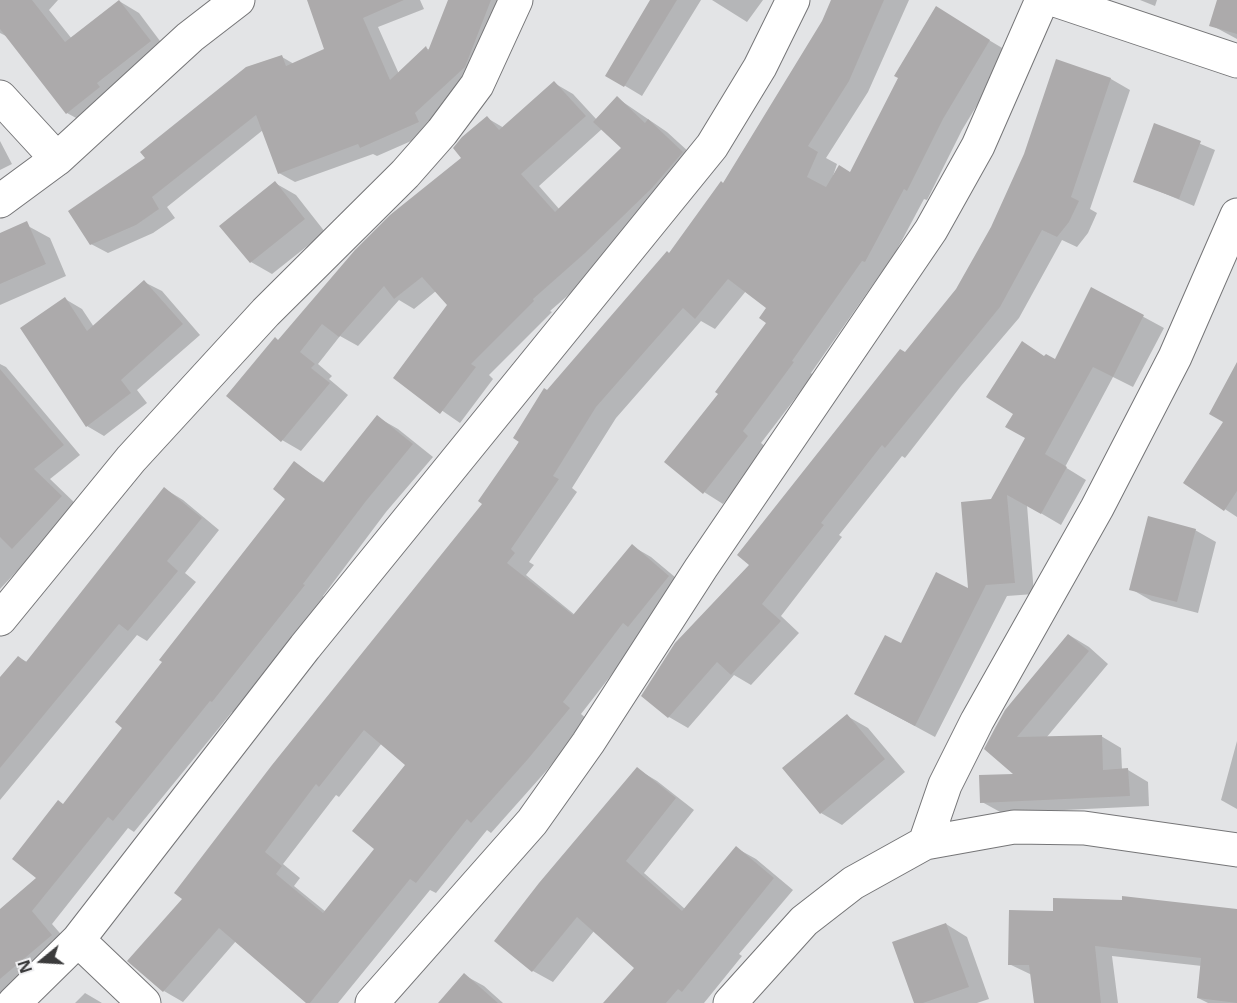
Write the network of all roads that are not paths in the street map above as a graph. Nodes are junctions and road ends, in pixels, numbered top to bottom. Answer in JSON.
{"nodes":[{"id":1,"x":238,"y":0,"type":"edge"},
{"id":2,"x":516,"y":0,"type":"edge"},
{"id":3,"x":793,"y":0,"type":"edge"},
{"id":4,"x":1042,"y":0,"type":"edge"},
{"id":5,"x":1055,"y":0,"type":"edge"},
{"id":6,"x":1237,"y":61,"type":"edge"},
{"id":7,"x":0,"y":97,"type":"edge"},
{"id":8,"x":57,"y":159,"type":"junction"},
{"id":9,"x":0,"y":201,"type":"edge"},
{"id":10,"x":1237,"y":215,"type":"edge"},
{"id":11,"x":0,"y":619,"type":"edge"},
{"id":12,"x":925,"y":843,"type":"junction"},
{"id":13,"x":1237,"y":850,"type":"edge"},
{"id":14,"x":78,"y":940,"type":"junction"},
{"id":15,"x":14,"y":1003,"type":"edge"},
{"id":16,"x":144,"y":1003,"type":"edge"},
{"id":17,"x":372,"y":1003,"type":"edge"},
{"id":18,"x":730,"y":1003,"type":"edge"}],
"edges":[{"from":1,"to":8,"type":"street"},
{"from":2,"to":11,"type":"street"},
{"from":3,"to":14,"type":"street"},
{"from":4,"to":17,"type":"street"},
{"from":5,"to":6,"type":"street"},
{"from":7,"to":8,"type":"street"},
{"from":8,"to":9,"type":"street"},
{"from":10,"to":12,"type":"street"},
{"from":12,"to":13,"type":"street"},
{"from":12,"to":18,"type":"street"},
{"from":14,"to":15,"type":"street"},
{"from":14,"to":16,"type":"street"}]}
